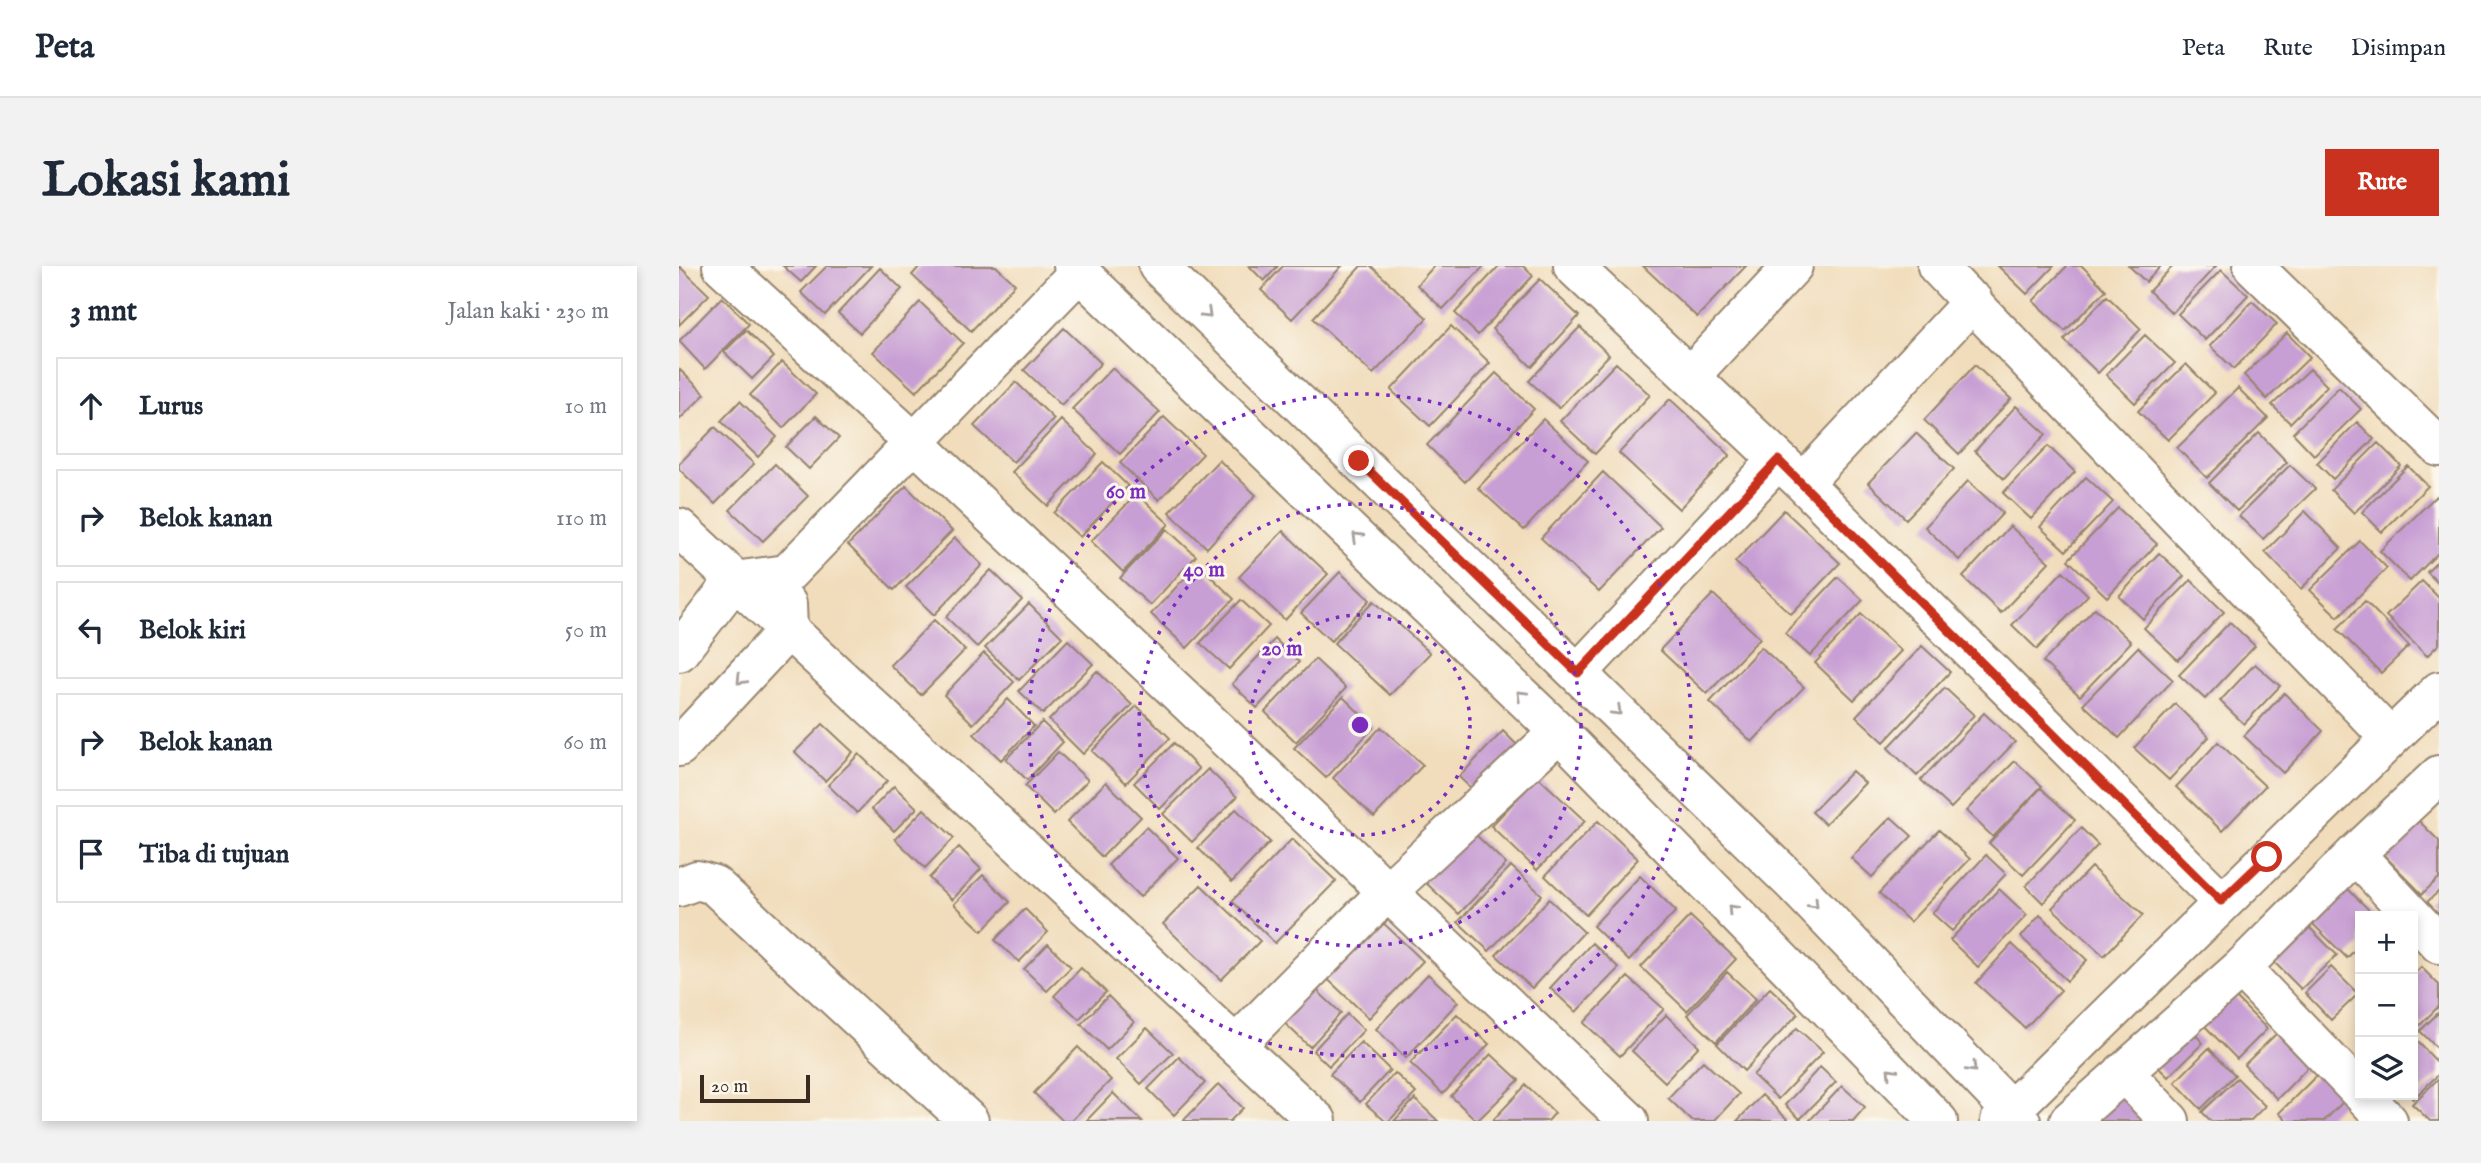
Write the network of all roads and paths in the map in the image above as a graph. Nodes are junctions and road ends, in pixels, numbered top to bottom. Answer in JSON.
{"nodes":[{"id":1,"x":722,"y":266,"type":"edge"},
{"id":2,"x":1158,"y":266,"type":"edge"},
{"id":3,"x":1573,"y":266,"type":"edge"},
{"id":4,"x":1793,"y":266,"type":"edge"},
{"id":5,"x":2253,"y":266,"type":"edge"},
{"id":6,"x":1076,"y":269,"type":"edge"},
{"id":7,"x":1955,"y":278,"type":"edge"},
{"id":8,"x":1691,"y":375,"type":"junction"},
{"id":9,"x":914,"y":442,"type":"junction"},
{"id":10,"x":2439,"y":447,"type":"edge"},
{"id":11,"x":1359,"y":461,"type":"junction"},
{"id":12,"x":1790,"y":472,"type":"junction"},
{"id":13,"x":1319,"y":501,"type":"junction"},
{"id":14,"x":679,"y":528,"type":"edge"},
{"id":15,"x":787,"y":574,"type":"junction"},
{"id":16,"x":734,"y":582,"type":"junction"},
{"id":17,"x":787,"y":630,"type":"junction"},
{"id":18,"x":679,"y":652,"type":"edge"},
{"id":19,"x":1578,"y":673,"type":"junction"},
{"id":20,"x":2439,"y":691,"type":"edge"},
{"id":21,"x":1559,"y":732,"type":"junction"},
{"id":22,"x":2390,"y":738,"type":"junction"},
{"id":23,"x":679,"y":747,"type":"edge"},
{"id":24,"x":2439,"y":775,"type":"edge"},
{"id":25,"x":2355,"y":854,"type":"junction"},
{"id":26,"x":679,"y":887,"type":"edge"},
{"id":27,"x":1386,"y":892,"type":"junction"},
{"id":28,"x":2221,"y":901,"type":"junction"},
{"id":29,"x":2439,"y":944,"type":"edge"},
{"id":30,"x":2241,"y":968,"type":"junction"},
{"id":31,"x":1237,"y":1044,"type":"junction"},
{"id":32,"x":2123,"y":1072,"type":"junction"},
{"id":33,"x":2355,"y":1086,"type":"edge"},
{"id":34,"x":2368,"y":1100,"type":"edge"},
{"id":35,"x":2011,"y":1117,"type":"edge"},
{"id":36,"x":969,"y":1121,"type":"edge"},
{"id":37,"x":1317,"y":1121,"type":"edge"},
{"id":38,"x":1629,"y":1121,"type":"edge"},
{"id":39,"x":1938,"y":1121,"type":"edge"},
{"id":40,"x":2069,"y":1121,"type":"edge"},
{"id":41,"x":2170,"y":1121,"type":"edge"},
{"id":42,"x":2388,"y":1121,"type":"edge"}],
"edges":[{"from":1,"to":9,"type":"street"},
{"from":2,"to":11,"type":"street","one_way":true},
{"from":3,"to":8,"type":"street"},
{"from":4,"to":8,"type":"street"},
{"from":5,"to":10,"type":"street"},
{"from":6,"to":9,"type":"street"},
{"from":6,"to":13,"type":"street"},
{"from":7,"to":12,"type":"street"},
{"from":7,"to":22,"type":"street"},
{"from":8,"to":12,"type":"street"},
{"from":9,"to":15,"type":"street"},
{"from":9,"to":27,"type":"street"},
{"from":11,"to":13,"type":"street"},
{"from":11,"to":19,"type":"street"},
{"from":12,"to":19,"type":"street"},
{"from":12,"to":28,"type":"street"},
{"from":21,"to":13,"type":"street","one_way":true},
{"from":14,"to":16,"type":"street"},
{"from":15,"to":16,"type":"street"},
{"from":15,"to":17,"type":"street"},
{"from":16,"to":17,"type":"street"},
{"from":16,"to":18,"type":"street"},
{"from":17,"to":23,"type":"street","one_way":true},
{"from":17,"to":31,"type":"street"},
{"from":19,"to":35,"type":"street","one_way":true},
{"from":20,"to":22,"type":"street"},
{"from":21,"to":27,"type":"street"},
{"from":39,"to":21,"type":"street","one_way":true},
{"from":22,"to":28,"type":"street"},
{"from":24,"to":25,"type":"street"},
{"from":25,"to":29,"type":"street"},
{"from":25,"to":30,"type":"street"},
{"from":26,"to":36,"type":"street"},
{"from":27,"to":31,"type":"street"},
{"from":27,"to":38,"type":"street"},
{"from":28,"to":35,"type":"street"},
{"from":30,"to":32,"type":"street"},
{"from":30,"to":33,"type":"street"},
{"from":31,"to":37,"type":"street"},
{"from":32,"to":40,"type":"street"},
{"from":32,"to":41,"type":"street"},
{"from":34,"to":42,"type":"street"}]}
